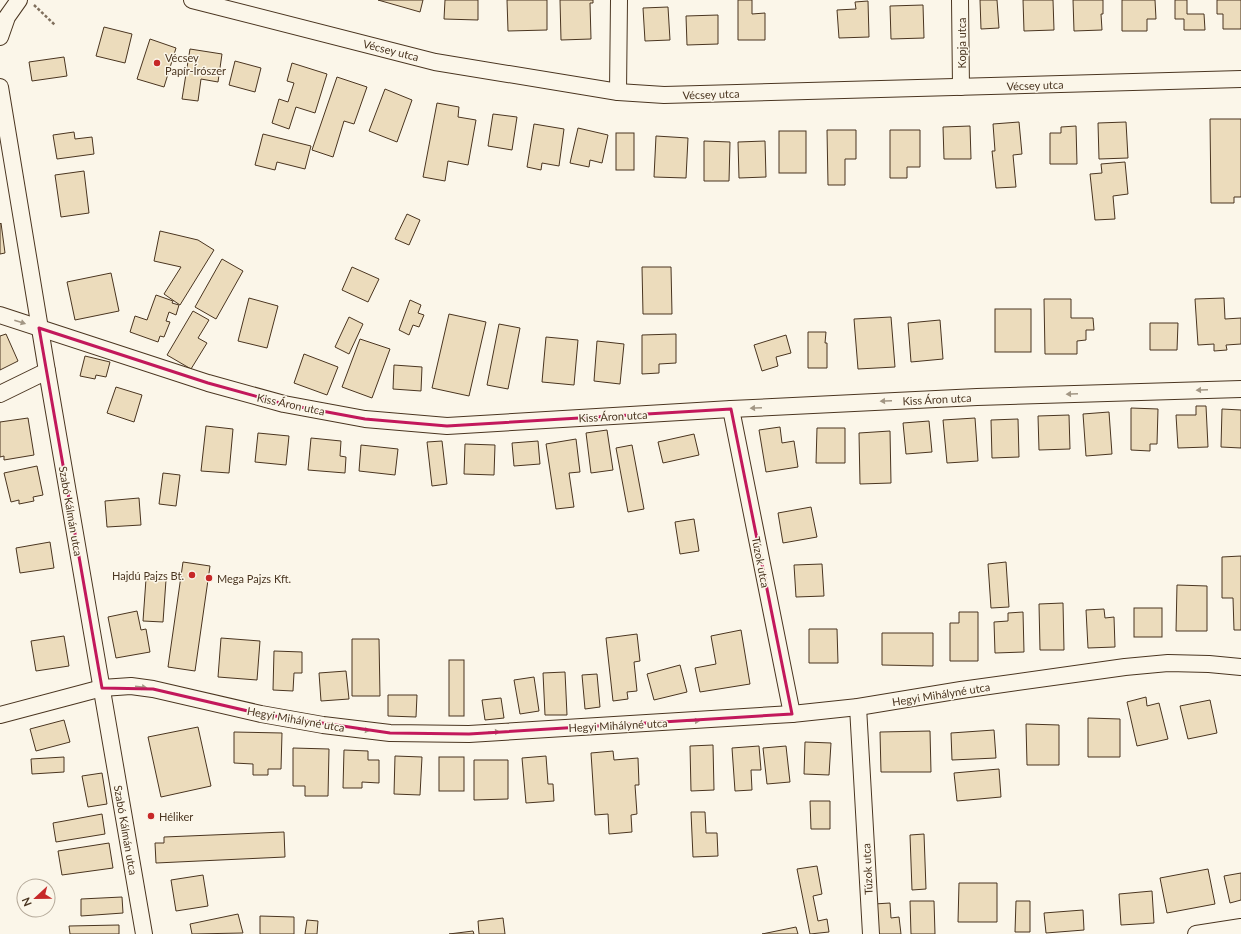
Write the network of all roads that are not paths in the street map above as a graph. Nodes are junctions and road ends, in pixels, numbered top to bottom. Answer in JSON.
{"nodes":[{"id":1,"x":19,"y":0,"type":"edge"},
{"id":2,"x":192,"y":0,"type":"edge"},
{"id":3,"x":619,"y":0,"type":"edge"},
{"id":4,"x":960,"y":0,"type":"edge"},
{"id":5,"x":0,"y":37,"type":"edge"},
{"id":6,"x":1241,"y":79,"type":"edge"},
{"id":7,"x":0,"y":87,"type":"edge"},
{"id":8,"x":961,"y":87,"type":"junction"},
{"id":9,"x":618,"y":92,"type":"junction"},
{"id":10,"x":0,"y":315,"type":"edge"},
{"id":11,"x":39,"y":328,"type":"junction"},
{"id":12,"x":47,"y":371,"type":"junction"},
{"id":13,"x":1241,"y":389,"type":"edge"},
{"id":14,"x":0,"y":394,"type":"edge"},
{"id":15,"x":731,"y":409,"type":"junction"},
{"id":16,"x":1241,"y":667,"type":"edge"},
{"id":17,"x":102,"y":688,"type":"junction"},
{"id":18,"x":858,"y":707,"type":"junction"},
{"id":19,"x":792,"y":714,"type":"junction"},
{"id":20,"x":0,"y":716,"type":"edge"},
{"id":21,"x":1241,"y":927,"type":"edge"},
{"id":22,"x":144,"y":934,"type":"edge"},
{"id":23,"x":871,"y":934,"type":"edge"},
{"id":24,"x":1196,"y":934,"type":"edge"}],
"edges":[{"from":1,"to":5,"type":"street"},
{"from":2,"to":9,"type":"street","name":"Vécsey utca"},
{"from":3,"to":9,"type":"street"},
{"from":4,"to":8,"type":"street","name":"Kopja utca"},
{"from":6,"to":8,"type":"street","name":"Vécsey utca"},
{"from":7,"to":11,"type":"street","name":"Szabó Kálmán utca"},
{"from":8,"to":9,"type":"street","name":"Vécsey utca"},
{"from":10,"to":11,"type":"street","name":"Kiss Áron utca","one_way":true},
{"from":11,"to":12,"type":"street","name":"Szabó Kálmán utca"},
{"from":11,"to":15,"type":"street","name":"Kiss Áron utca"},
{"from":12,"to":14,"type":"street"},
{"from":12,"to":17,"type":"street","name":"Szabó Kálmán utca"},
{"from":13,"to":15,"type":"street","name":"Kiss Áron utca","one_way":true},
{"from":15,"to":19,"type":"street","name":"Túzok utca"},
{"from":16,"to":18,"type":"street","name":"Hegyi Mihályné utca"},
{"from":17,"to":19,"type":"street","name":"Hegyi Mihályné utca","one_way":true},
{"from":17,"to":20,"type":"street","name":"Hegyi Mihályné utca"},
{"from":17,"to":22,"type":"street","name":"Szabó Kálmán utca"},
{"from":18,"to":19,"type":"street","name":"Hegyi Mihályné utca"},
{"from":18,"to":23,"type":"street","name":"Túzok utca"},
{"from":21,"to":24,"type":"street"}]}
